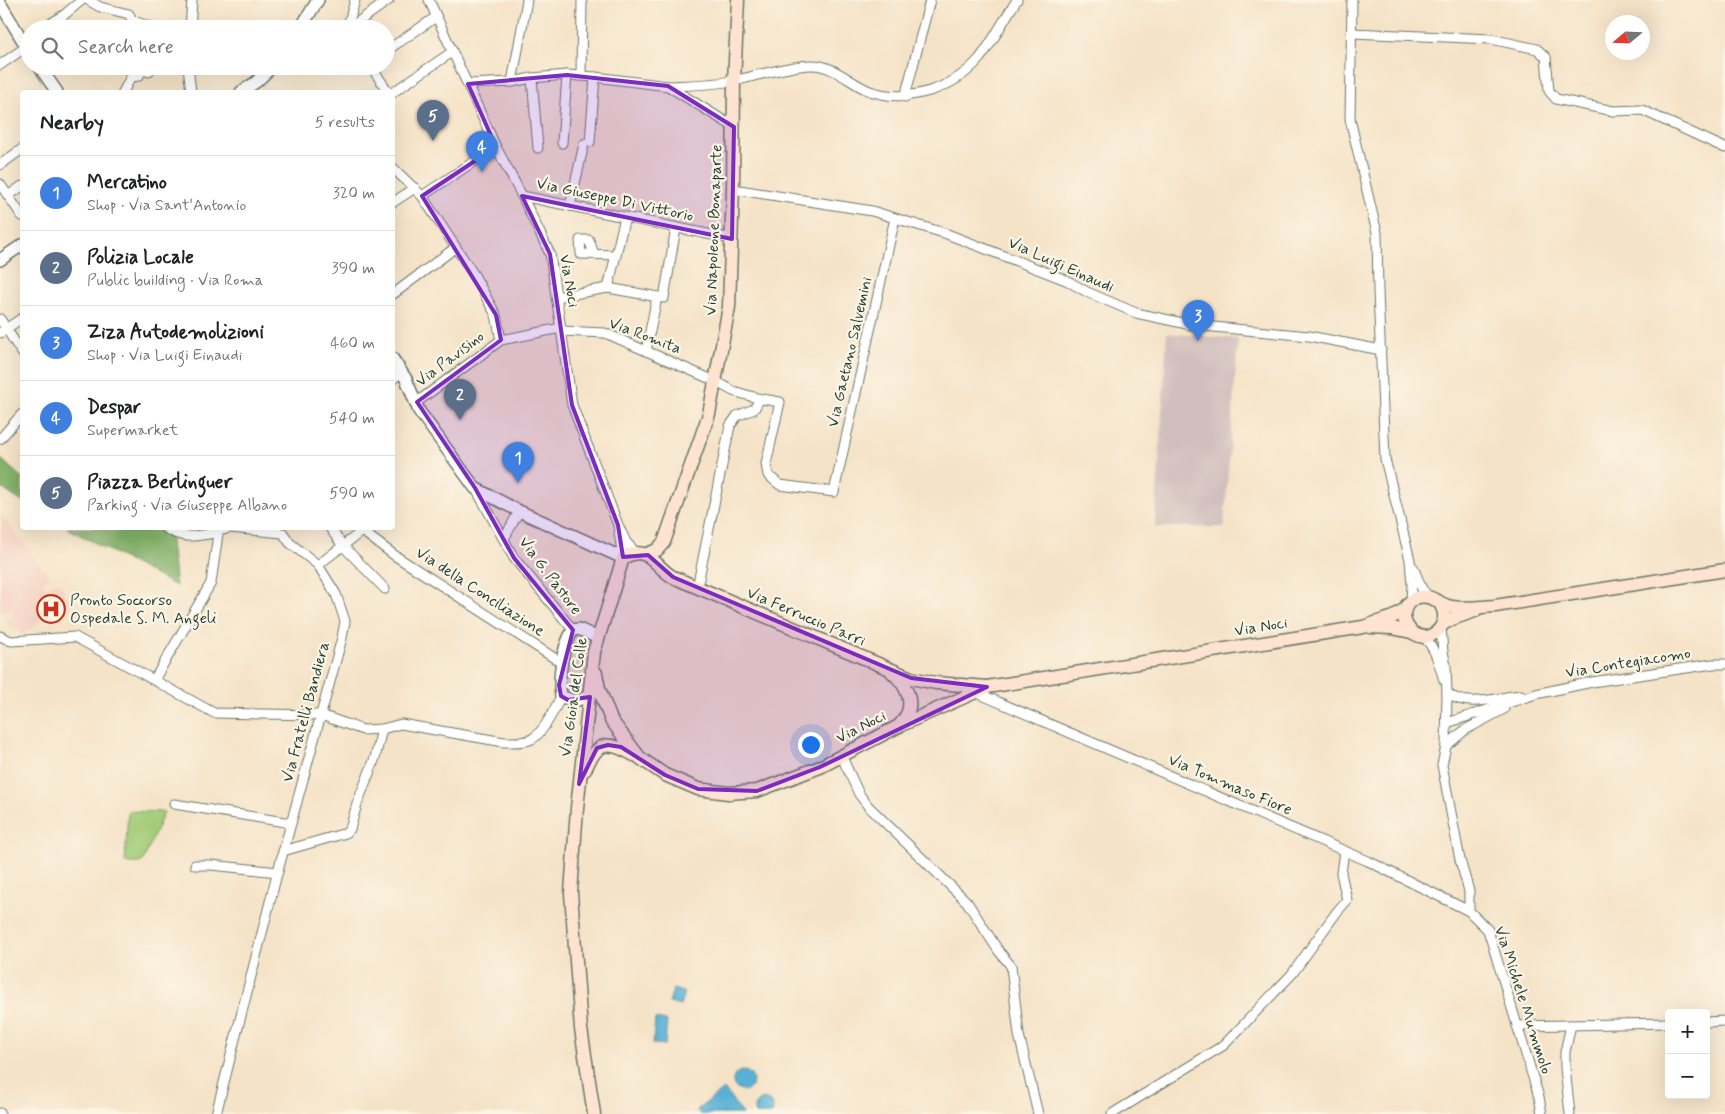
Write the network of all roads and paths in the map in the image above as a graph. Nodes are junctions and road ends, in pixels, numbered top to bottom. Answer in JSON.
{"nodes":[{"id":1,"x":82,"y":0,"type":"edge"},
{"id":2,"x":88,"y":0,"type":"edge"},
{"id":3,"x":192,"y":0,"type":"edge"},
{"id":4,"x":318,"y":0,"type":"edge"},
{"id":5,"x":355,"y":0,"type":"edge"},
{"id":6,"x":389,"y":0,"type":"edge"},
{"id":7,"x":429,"y":0,"type":"edge"},
{"id":8,"x":527,"y":0,"type":"edge"},
{"id":9,"x":582,"y":0,"type":"edge"},
{"id":10,"x":738,"y":0,"type":"edge"},
{"id":11,"x":930,"y":0,"type":"edge"},
{"id":12,"x":1017,"y":0,"type":"edge"},
{"id":13,"x":1352,"y":0,"type":"edge"},
{"id":14,"x":1,"y":6,"type":"edge"},
{"id":15,"x":436,"y":17,"type":"junction"},
{"id":16,"x":57,"y":20,"type":"edge"},
{"id":17,"x":132,"y":20,"type":"edge"},
{"id":18,"x":191,"y":20,"type":"edge"},
{"id":19,"x":306,"y":20,"type":"edge"},
{"id":20,"x":349,"y":20,"type":"edge"},
{"id":21,"x":360,"y":20,"type":"edge"},
{"id":22,"x":1352,"y":33,"type":"junction"},
{"id":23,"x":20,"y":35,"type":"edge"},
{"id":24,"x":395,"y":45,"type":"edge"},
{"id":25,"x":20,"y":49,"type":"edge"},
{"id":26,"x":452,"y":52,"type":"junction"},
{"id":27,"x":0,"y":65,"type":"edge"},
{"id":28,"x":45,"y":75,"type":"edge"},
{"id":29,"x":139,"y":75,"type":"edge"},
{"id":30,"x":189,"y":75,"type":"edge"},
{"id":31,"x":263,"y":75,"type":"edge"},
{"id":32,"x":377,"y":75,"type":"edge"},
{"id":33,"x":567,"y":75,"type":"junction"},
{"id":34,"x":581,"y":76,"type":"junction"},
{"id":35,"x":594,"y":77,"type":"junction"},
{"id":36,"x":532,"y":78,"type":"junction"},
{"id":37,"x":734,"y":81,"type":"junction"},
{"id":38,"x":512,"y":82,"type":"junction"},
{"id":39,"x":468,"y":84,"type":"junction"},
{"id":40,"x":668,"y":86,"type":"junction"},
{"id":41,"x":56,"y":90,"type":"edge"},
{"id":42,"x":125,"y":90,"type":"edge"},
{"id":43,"x":191,"y":90,"type":"edge"},
{"id":44,"x":244,"y":90,"type":"edge"},
{"id":45,"x":387,"y":90,"type":"edge"},
{"id":46,"x":395,"y":91,"type":"edge"},
{"id":47,"x":905,"y":97,"type":"junction"},
{"id":48,"x":734,"y":127,"type":"junction"},
{"id":49,"x":562,"y":143,"type":"dead end"},
{"id":50,"x":496,"y":147,"type":"junction"},
{"id":51,"x":538,"y":148,"type":"dead end"},
{"id":52,"x":1725,"y":148,"type":"edge"},
{"id":53,"x":20,"y":150,"type":"edge"},
{"id":54,"x":0,"y":165,"type":"edge"},
{"id":55,"x":395,"y":170,"type":"edge"},
{"id":56,"x":1,"y":187,"type":"edge"},
{"id":57,"x":20,"y":187,"type":"edge"},
{"id":58,"x":415,"y":188,"type":"junction"},
{"id":59,"x":734,"y":189,"type":"junction"},
{"id":60,"x":8,"y":196,"type":"junction"},
{"id":61,"x":422,"y":196,"type":"junction"},
{"id":62,"x":522,"y":196,"type":"junction"},
{"id":63,"x":395,"y":201,"type":"edge"},
{"id":64,"x":570,"y":206,"type":"junction"},
{"id":65,"x":20,"y":213,"type":"edge"},
{"id":66,"x":625,"y":217,"type":"junction"},
{"id":67,"x":895,"y":218,"type":"junction"},
{"id":68,"x":676,"y":228,"type":"junction"},
{"id":69,"x":732,"y":239,"type":"junction"},
{"id":70,"x":20,"y":246,"type":"edge"},
{"id":71,"x":455,"y":248,"type":"junction"},
{"id":72,"x":594,"y":254,"type":"dead end"},
{"id":73,"x":616,"y":255,"type":"junction"},
{"id":74,"x":0,"y":260,"type":"edge"},
{"id":75,"x":608,"y":288,"type":"junction"},
{"id":76,"x":395,"y":293,"type":"edge"},
{"id":77,"x":556,"y":297,"type":"junction"},
{"id":78,"x":660,"y":297,"type":"junction"},
{"id":79,"x":0,"y":319,"type":"edge"},
{"id":80,"x":20,"y":319,"type":"edge"},
{"id":81,"x":561,"y":329,"type":"junction"},
{"id":82,"x":3,"y":331,"type":"edge"},
{"id":83,"x":501,"y":340,"type":"junction"},
{"id":84,"x":1381,"y":350,"type":"junction"},
{"id":85,"x":20,"y":351,"type":"edge"},
{"id":86,"x":646,"y":351,"type":"junction"},
{"id":87,"x":395,"y":362,"type":"edge"},
{"id":88,"x":402,"y":371,"type":"junction"},
{"id":89,"x":395,"y":377,"type":"edge"},
{"id":90,"x":715,"y":381,"type":"junction"},
{"id":91,"x":760,"y":399,"type":"junction"},
{"id":92,"x":417,"y":402,"type":"junction"},
{"id":93,"x":20,"y":416,"type":"edge"},
{"id":94,"x":0,"y":439,"type":"edge"},
{"id":95,"x":475,"y":488,"type":"junction"},
{"id":96,"x":834,"y":492,"type":"joint"},
{"id":97,"x":519,"y":511,"type":"junction"},
{"id":98,"x":618,"y":525,"type":"junction"},
{"id":99,"x":168,"y":530,"type":"edge"},
{"id":100,"x":218,"y":530,"type":"edge"},
{"id":101,"x":284,"y":530,"type":"edge"},
{"id":102,"x":331,"y":530,"type":"edge"},
{"id":103,"x":359,"y":530,"type":"edge"},
{"id":104,"x":361,"y":530,"type":"edge"},
{"id":105,"x":504,"y":539,"type":"junction"},
{"id":106,"x":664,"y":542,"type":"junction"},
{"id":107,"x":343,"y":546,"type":"junction"},
{"id":108,"x":641,"y":555,"type":"junction"},
{"id":109,"x":623,"y":558,"type":"junction"},
{"id":110,"x":1410,"y":560,"type":"junction"},
{"id":111,"x":318,"y":565,"type":"junction"},
{"id":112,"x":1725,"y":570,"type":"edge"},
{"id":113,"x":673,"y":577,"type":"junction"},
{"id":114,"x":697,"y":588,"type":"junction"},
{"id":115,"x":385,"y":589,"type":"dead end"},
{"id":116,"x":1433,"y":599,"type":"junction"},
{"id":117,"x":1408,"y":605,"type":"junction"},
{"id":118,"x":1494,"y":606,"type":"junction"},
{"id":119,"x":1442,"y":626,"type":"junction"},
{"id":120,"x":1363,"y":627,"type":"junction"},
{"id":121,"x":573,"y":630,"type":"junction"},
{"id":122,"x":1411,"y":632,"type":"junction"},
{"id":123,"x":0,"y":636,"type":"edge"},
{"id":124,"x":1424,"y":637,"type":"junction"},
{"id":125,"x":598,"y":638,"type":"junction"},
{"id":126,"x":593,"y":661,"type":"junction"},
{"id":127,"x":562,"y":663,"type":"junction"},
{"id":128,"x":1725,"y":664,"type":"edge"},
{"id":129,"x":889,"y":670,"type":"junction"},
{"id":130,"x":154,"y":680,"type":"junction"},
{"id":131,"x":981,"y":690,"type":"junction"},
{"id":132,"x":1447,"y":693,"type":"junction"},
{"id":133,"x":1536,"y":694,"type":"junction"},
{"id":134,"x":590,"y":695,"type":"junction"},
{"id":135,"x":562,"y":696,"type":"junction"},
{"id":136,"x":321,"y":715,"type":"junction"},
{"id":137,"x":1447,"y":723,"type":"junction"},
{"id":138,"x":899,"y":726,"type":"junction"},
{"id":139,"x":382,"y":729,"type":"junction"},
{"id":140,"x":1446,"y":746,"type":"junction"},
{"id":141,"x":841,"y":755,"type":"junction"},
{"id":142,"x":640,"y":758,"type":"junction"},
{"id":143,"x":579,"y":784,"type":"junction"},
{"id":144,"x":174,"y":804,"type":"dead end"},
{"id":145,"x":291,"y":823,"type":"junction"},
{"id":146,"x":284,"y":851,"type":"junction"},
{"id":147,"x":1344,"y":851,"type":"junction"},
{"id":148,"x":195,"y":865,"type":"dead end"},
{"id":149,"x":278,"y":872,"type":"junction"},
{"id":150,"x":1469,"y":911,"type":"junction"},
{"id":151,"x":1725,"y":1021,"type":"edge"},
{"id":152,"x":1710,"y":1022,"type":"edge"},
{"id":153,"x":1665,"y":1023,"type":"edge"},
{"id":154,"x":1571,"y":1025,"type":"junction"},
{"id":155,"x":1517,"y":1026,"type":"junction"},
{"id":156,"x":216,"y":1114,"type":"edge"},
{"id":157,"x":594,"y":1114,"type":"edge"},
{"id":158,"x":1038,"y":1114,"type":"edge"},
{"id":159,"x":1112,"y":1114,"type":"edge"},
{"id":160,"x":1542,"y":1114,"type":"edge"},
{"id":161,"x":1570,"y":1114,"type":"edge"}],
"edges":[{"from":1,"to":16,"type":"street"},
{"from":2,"to":17,"type":"street"},
{"from":3,"to":18,"type":"street"},
{"from":4,"to":19,"type":"street"},
{"from":5,"to":20,"type":"street"},
{"from":6,"to":21,"type":"street"},
{"from":7,"to":15,"type":"street","name":"Via Noci"},
{"from":8,"to":38,"type":"street"},
{"from":9,"to":34,"type":"street"},
{"from":10,"to":37,"type":"main road","name":"Via Napoleone Bonaparte"},
{"from":11,"to":47,"type":"street"},
{"from":12,"to":47,"type":"street"},
{"from":13,"to":22,"type":"street"},
{"from":14,"to":23,"type":"street"},
{"from":15,"to":24,"type":"street"},
{"from":15,"to":26,"type":"street","name":"Via Noci"},
{"from":22,"to":52,"type":"street"},
{"from":22,"to":84,"type":"street"},
{"from":25,"to":27,"type":"street"},
{"from":26,"to":39,"type":"street","name":"Via Noci"},
{"from":26,"to":46,"type":"street"},
{"from":28,"to":41,"type":"street"},
{"from":29,"to":42,"type":"street"},
{"from":30,"to":43,"type":"street"},
{"from":31,"to":44,"type":"street"},
{"from":32,"to":45,"type":"street"},
{"from":33,"to":34,"type":"street"},
{"from":33,"to":36,"type":"street"},
{"from":33,"to":49,"type":"street"},
{"from":34,"to":35,"type":"street"},
{"from":35,"to":40,"type":"street"},
{"from":35,"to":64,"type":"street"},
{"from":36,"to":38,"type":"street"},
{"from":36,"to":51,"type":"street"},
{"from":37,"to":40,"type":"street"},
{"from":37,"to":47,"type":"street"},
{"from":37,"to":48,"type":"main road","name":"Via Napoleone Bonaparte"},
{"from":38,"to":39,"type":"street"},
{"from":39,"to":50,"type":"street","name":"Via Noci"},
{"from":40,"to":48,"type":"street"},
{"from":48,"to":59,"type":"main road","name":"Via Napoleone Bonaparte"},
{"from":50,"to":61,"type":"street"},
{"from":50,"to":62,"type":"street","name":"Via Noci"},
{"from":53,"to":54,"type":"street"},
{"from":55,"to":58,"type":"street"},
{"from":56,"to":60,"type":"street"},
{"from":57,"to":60,"type":"street"},
{"from":58,"to":61,"type":"street"},
{"from":58,"to":63,"type":"street"},
{"from":59,"to":67,"type":"street","name":"Via Luigi Einaudi"},
{"from":59,"to":69,"type":"main road","name":"Via Napoleone Bonaparte"},
{"from":60,"to":65,"type":"street"},
{"from":61,"to":71,"type":"street"},
{"from":62,"to":64,"type":"street","name":"Via Giuseppe Di Vittorio"},
{"from":62,"to":77,"type":"street","name":"Via Noci"},
{"from":64,"to":66,"type":"street","name":"Via Giuseppe Di Vittorio"},
{"from":66,"to":68,"type":"street","name":"Via Giuseppe Di Vittorio"},
{"from":66,"to":73,"type":"street"},
{"from":67,"to":84,"type":"street","name":"Via Luigi Einaudi"},
{"from":67,"to":96,"type":"street","name":"Via Gaetano Salvemini"},
{"from":68,"to":69,"type":"street","name":"Via Giuseppe Di Vittorio"},
{"from":68,"to":78,"type":"street"},
{"from":69,"to":90,"type":"main road","name":"Via Napoleone Bonaparte"},
{"from":70,"to":74,"type":"street"},
{"from":71,"to":76,"type":"street"},
{"from":71,"to":83,"type":"street"},
{"from":72,"to":73,"type":"street"},
{"from":73,"to":75,"type":"street"},
{"from":75,"to":77,"type":"street"},
{"from":75,"to":78,"type":"street"},
{"from":77,"to":81,"type":"street","name":"Via Noci"},
{"from":78,"to":86,"type":"street"},
{"from":79,"to":82,"type":"street"},
{"from":80,"to":82,"type":"street"},
{"from":81,"to":83,"type":"street","name":"Via Pavisino"},
{"from":81,"to":86,"type":"street","name":"Via Romita"},
{"from":81,"to":98,"type":"street","name":"Via Noci"},
{"from":82,"to":85,"type":"street"},
{"from":83,"to":92,"type":"street","name":"Via Pavisino"},
{"from":84,"to":110,"type":"street"},
{"from":86,"to":90,"type":"street","name":"Via Romita"},
{"from":87,"to":88,"type":"street"},
{"from":88,"to":89,"type":"street"},
{"from":88,"to":92,"type":"street"},
{"from":90,"to":91,"type":"street","name":"Via Romita"},
{"from":90,"to":106,"type":"main road","name":"Via Napoleone Bonaparte"},
{"from":91,"to":96,"type":"street","name":"Via Romita"},
{"from":91,"to":114,"type":"street"},
{"from":92,"to":95,"type":"street"},
{"from":93,"to":94,"type":"street"},
{"from":95,"to":97,"type":"street"},
{"from":95,"to":105,"type":"street","name":"Via G. Pastore"},
{"from":97,"to":105,"type":"street"},
{"from":97,"to":109,"type":"street"},
{"from":98,"to":108,"type":"street","name":"Via Noci"},
{"from":98,"to":109,"type":"street","name":"Via Noci"},
{"from":99,"to":100,"type":"street"},
{"from":100,"to":130,"type":"street"},
{"from":101,"to":111,"type":"street"},
{"from":102,"to":107,"type":"street"},
{"from":103,"to":107,"type":"street"},
{"from":104,"to":127,"type":"street","name":"Via della Conciliazione"},
{"from":105,"to":121,"type":"street","name":"Via G. Pastore"},
{"from":106,"to":108,"type":"main road"},
{"from":106,"to":113,"type":"main road","name":"Via Napoleone Bonaparte"},
{"from":107,"to":111,"type":"street"},
{"from":107,"to":115,"type":"street"},
{"from":108,"to":109,"type":"main road"},
{"from":108,"to":113,"type":"main road","name":"Via Ferruccio Parri"},
{"from":109,"to":125,"type":"main road","name":"Via Gioia del Colle"},
{"from":110,"to":116,"type":"street"},
{"from":110,"to":117,"type":"street"},
{"from":111,"to":136,"type":"street","name":"Via Fratelli Bandiera"},
{"from":112,"to":118,"type":"main road"},
{"from":113,"to":114,"type":"main road","name":"Via Ferruccio Parri"},
{"from":114,"to":129,"type":"main road","name":"Via Ferruccio Parri"},
{"from":116,"to":117,"type":"main road"},
{"from":116,"to":118,"type":"main road"},
{"from":116,"to":119,"type":"main road"},
{"from":117,"to":120,"type":"main road","name":"Via Noci"},
{"from":117,"to":122,"type":"main road"},
{"from":118,"to":119,"type":"main road"},
{"from":119,"to":124,"type":"main road"},
{"from":119,"to":132,"type":"street"},
{"from":120,"to":122,"type":"main road","name":"Via Noci"},
{"from":120,"to":131,"type":"main road","name":"Via Noci"},
{"from":121,"to":125,"type":"street"},
{"from":121,"to":127,"type":"street"},
{"from":122,"to":124,"type":"main road"},
{"from":123,"to":130,"type":"street"},
{"from":124,"to":132,"type":"street"},
{"from":125,"to":126,"type":"main road","name":"Via Gioia del Colle"},
{"from":126,"to":134,"type":"main road","name":"Via Gioia del Colle"},
{"from":126,"to":142,"type":"main road","name":"Via Noci"},
{"from":127,"to":135,"type":"street"},
{"from":128,"to":133,"type":"street","name":"Via Contegiacomo"},
{"from":129,"to":131,"type":"main road","name":"Via Ferruccio Parri"},
{"from":129,"to":138,"type":"main road"},
{"from":130,"to":136,"type":"street"},
{"from":131,"to":138,"type":"main road","name":"Via Noci"},
{"from":131,"to":147,"type":"street","name":"Via Tommaso Fiore"},
{"from":132,"to":133,"type":"street","name":"Via Contegiacomo"},
{"from":132,"to":137,"type":"street"},
{"from":133,"to":137,"type":"street","name":"Via Contegiacomo"},
{"from":133,"to":140,"type":"street","name":"Via Contegiacomo"},
{"from":134,"to":135,"type":"street"},
{"from":134,"to":143,"type":"main road","name":"Via Gioia del Colle"},
{"from":135,"to":139,"type":"street"},
{"from":136,"to":139,"type":"street"},
{"from":136,"to":145,"type":"street","name":"Via Fratelli Bandiera"},
{"from":137,"to":140,"type":"street"},
{"from":138,"to":141,"type":"main road","name":"Via Noci"},
{"from":139,"to":146,"type":"street"},
{"from":140,"to":150,"type":"street"},
{"from":141,"to":142,"type":"main road","name":"Via Noci"},
{"from":141,"to":158,"type":"street"},
{"from":142,"to":143,"type":"main road"},
{"from":143,"to":157,"type":"main road"},
{"from":144,"to":145,"type":"street"},
{"from":145,"to":146,"type":"street","name":"Via Fratelli Bandiera"},
{"from":146,"to":149,"type":"street","name":"Via Fratelli Bandiera"},
{"from":147,"to":150,"type":"street","name":"Via Tommaso Fiore"},
{"from":147,"to":159,"type":"street"},
{"from":148,"to":149,"type":"street"},
{"from":149,"to":156,"type":"street","name":"Via Fratelli Bandiera"},
{"from":150,"to":155,"type":"street","name":"Via Michele Mummolo"},
{"from":151,"to":152,"type":"street"},
{"from":153,"to":154,"type":"street"},
{"from":154,"to":155,"type":"street"},
{"from":154,"to":161,"type":"street","name":"Via Michele Mummolo"},
{"from":155,"to":160,"type":"street","name":"Via Michele Mummolo"}]}
